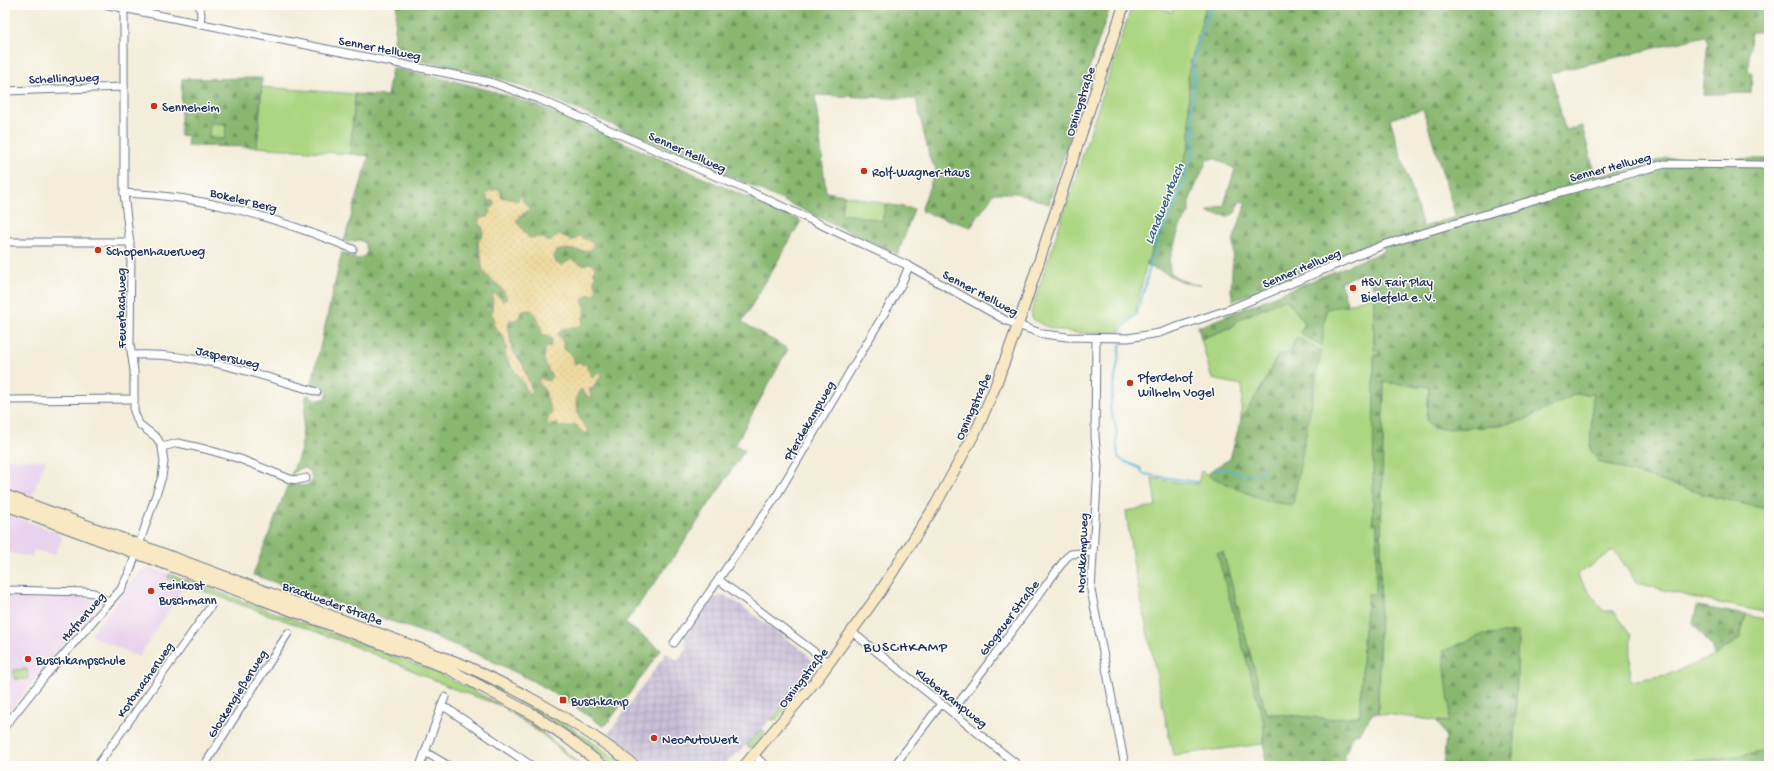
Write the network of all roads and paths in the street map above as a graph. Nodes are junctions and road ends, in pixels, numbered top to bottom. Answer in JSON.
{"nodes":[{"id":1,"x":108,"y":5,"type":"edge"},
{"id":2,"x":199,"y":5,"type":"edge"},
{"id":3,"x":1124,"y":5,"type":"edge"},
{"id":4,"x":124,"y":10,"type":"junction"},
{"id":5,"x":200,"y":25,"type":"junction"},
{"id":6,"x":124,"y":87,"type":"junction"},
{"id":7,"x":5,"y":91,"type":"edge"},
{"id":8,"x":1769,"y":165,"type":"edge"},
{"id":9,"x":124,"y":193,"type":"junction"},
{"id":10,"x":5,"y":242,"type":"edge"},
{"id":11,"x":130,"y":242,"type":"junction"},
{"id":12,"x":353,"y":249,"type":"dead end"},
{"id":13,"x":909,"y":266,"type":"junction"},
{"id":14,"x":1018,"y":325,"type":"junction"},
{"id":15,"x":1096,"y":338,"type":"junction"},
{"id":16,"x":132,"y":355,"type":"junction"},
{"id":17,"x":317,"y":392,"type":"dead end"},
{"id":18,"x":134,"y":399,"type":"junction"},
{"id":19,"x":5,"y":400,"type":"edge"},
{"id":20,"x":162,"y":447,"type":"junction"},
{"id":21,"x":306,"y":478,"type":"dead end"},
{"id":22,"x":5,"y":495,"type":"edge"},
{"id":23,"x":5,"y":505,"type":"edge"},
{"id":24,"x":140,"y":544,"type":"junction"},
{"id":25,"x":1092,"y":552,"type":"junction"},
{"id":26,"x":136,"y":554,"type":"junction"},
{"id":27,"x":720,"y":580,"type":"junction"},
{"id":28,"x":5,"y":590,"type":"edge"},
{"id":29,"x":110,"y":603,"type":"junction"},
{"id":30,"x":211,"y":606,"type":"dead end"},
{"id":31,"x":852,"y":632,"type":"junction"},
{"id":32,"x":288,"y":633,"type":"dead end"},
{"id":33,"x":674,"y":643,"type":"dead end"},
{"id":34,"x":829,"y":663,"type":"junction"},
{"id":35,"x":445,"y":697,"type":"dead end"},
{"id":36,"x":941,"y":704,"type":"junction"},
{"id":37,"x":441,"y":707,"type":"junction"},
{"id":38,"x":952,"y":712,"type":"junction"},
{"id":39,"x":5,"y":726,"type":"edge"},
{"id":40,"x":425,"y":752,"type":"junction"},
{"id":41,"x":754,"y":755,"type":"junction"},
{"id":42,"x":1011,"y":759,"type":"junction"},
{"id":43,"x":98,"y":766,"type":"edge"},
{"id":44,"x":204,"y":766,"type":"edge"},
{"id":45,"x":420,"y":766,"type":"edge"},
{"id":46,"x":449,"y":766,"type":"edge"},
{"id":47,"x":532,"y":766,"type":"edge"},
{"id":48,"x":603,"y":766,"type":"edge"},
{"id":49,"x":635,"y":766,"type":"edge"},
{"id":50,"x":744,"y":766,"type":"edge"},
{"id":51,"x":766,"y":766,"type":"edge"},
{"id":52,"x":894,"y":766,"type":"edge"},
{"id":53,"x":1006,"y":766,"type":"edge"},
{"id":54,"x":1019,"y":766,"type":"edge"},
{"id":55,"x":1125,"y":766,"type":"edge"}],
"edges":[{"from":1,"to":4,"type":"street","name":"Senner Hellweg"},
{"from":2,"to":5,"type":"street"},
{"from":3,"to":14,"type":"main road","name":"Osningstraße"},
{"from":4,"to":5,"type":"street","name":"Senner Hellweg"},
{"from":4,"to":6,"type":"street","name":"Feuerbachweg"},
{"from":5,"to":13,"type":"street","name":"Senner Hellweg"},
{"from":6,"to":7,"type":"street","name":"Schellingweg"},
{"from":6,"to":9,"type":"street","name":"Feuerbachweg"},
{"from":8,"to":15,"type":"street","name":"Senner Hellweg"},
{"from":9,"to":11,"type":"street","name":"Feuerbachweg"},
{"from":9,"to":12,"type":"street","name":"Bokeler Berg"},
{"from":10,"to":11,"type":"street"},
{"from":11,"to":16,"type":"street","name":"Feuerbachweg"},
{"from":13,"to":14,"type":"street","name":"Senner Hellweg"},
{"from":13,"to":27,"type":"street","name":"Pferdekampweg"},
{"from":14,"to":15,"type":"street","name":"Senner Hellweg"},
{"from":14,"to":31,"type":"main road","name":"Osningstraße"},
{"from":15,"to":25,"type":"street","name":"Nordkampweg"},
{"from":16,"to":17,"type":"street","name":"Jaspersweg"},
{"from":16,"to":18,"type":"street","name":"Feuerbachweg"},
{"from":18,"to":19,"type":"street"},
{"from":18,"to":20,"type":"street","name":"Feuerbachweg"},
{"from":20,"to":21,"type":"street"},
{"from":20,"to":24,"type":"street"},
{"from":22,"to":24,"type":"main road","name":"Brackweder Straße"},
{"from":23,"to":26,"type":"main road","name":"Brackweder Straße"},
{"from":24,"to":26,"type":"street","name":"Hafnerweg"},
{"from":24,"to":49,"type":"main road","name":"Brackweder Straße"},
{"from":25,"to":38,"type":"street","name":"Glogauer Straße"},
{"from":25,"to":55,"type":"street","name":"Nordkampweg"},
{"from":26,"to":29,"type":"street","name":"Hafnerweg"},
{"from":26,"to":48,"type":"main road","name":"Brackweder Straße"},
{"from":27,"to":33,"type":"street","name":"Pferdekampweg"},
{"from":27,"to":34,"type":"street"},
{"from":28,"to":29,"type":"street"},
{"from":29,"to":39,"type":"street","name":"Hafnerweg"},
{"from":30,"to":43,"type":"street","name":"Korbmacherweg"},
{"from":31,"to":34,"type":"main road","name":"Osningstraße"},
{"from":31,"to":36,"type":"street","name":"Klaberkampweg"},
{"from":32,"to":44,"type":"street","name":"Glockengießerweg"},
{"from":34,"to":41,"type":"main road","name":"Osningstraße"},
{"from":35,"to":37,"type":"street"},
{"from":36,"to":38,"type":"street","name":"Klaberkampweg"},
{"from":36,"to":52,"type":"street"},
{"from":37,"to":40,"type":"street"},
{"from":37,"to":47,"type":"street"},
{"from":38,"to":42,"type":"street","name":"Klaberkampweg"},
{"from":40,"to":45,"type":"street"},
{"from":40,"to":46,"type":"street"},
{"from":41,"to":50,"type":"main road","name":"Osningstraße"},
{"from":41,"to":51,"type":"street"},
{"from":42,"to":53,"type":"street"},
{"from":42,"to":54,"type":"street","name":"Klaberkampweg"}]}
